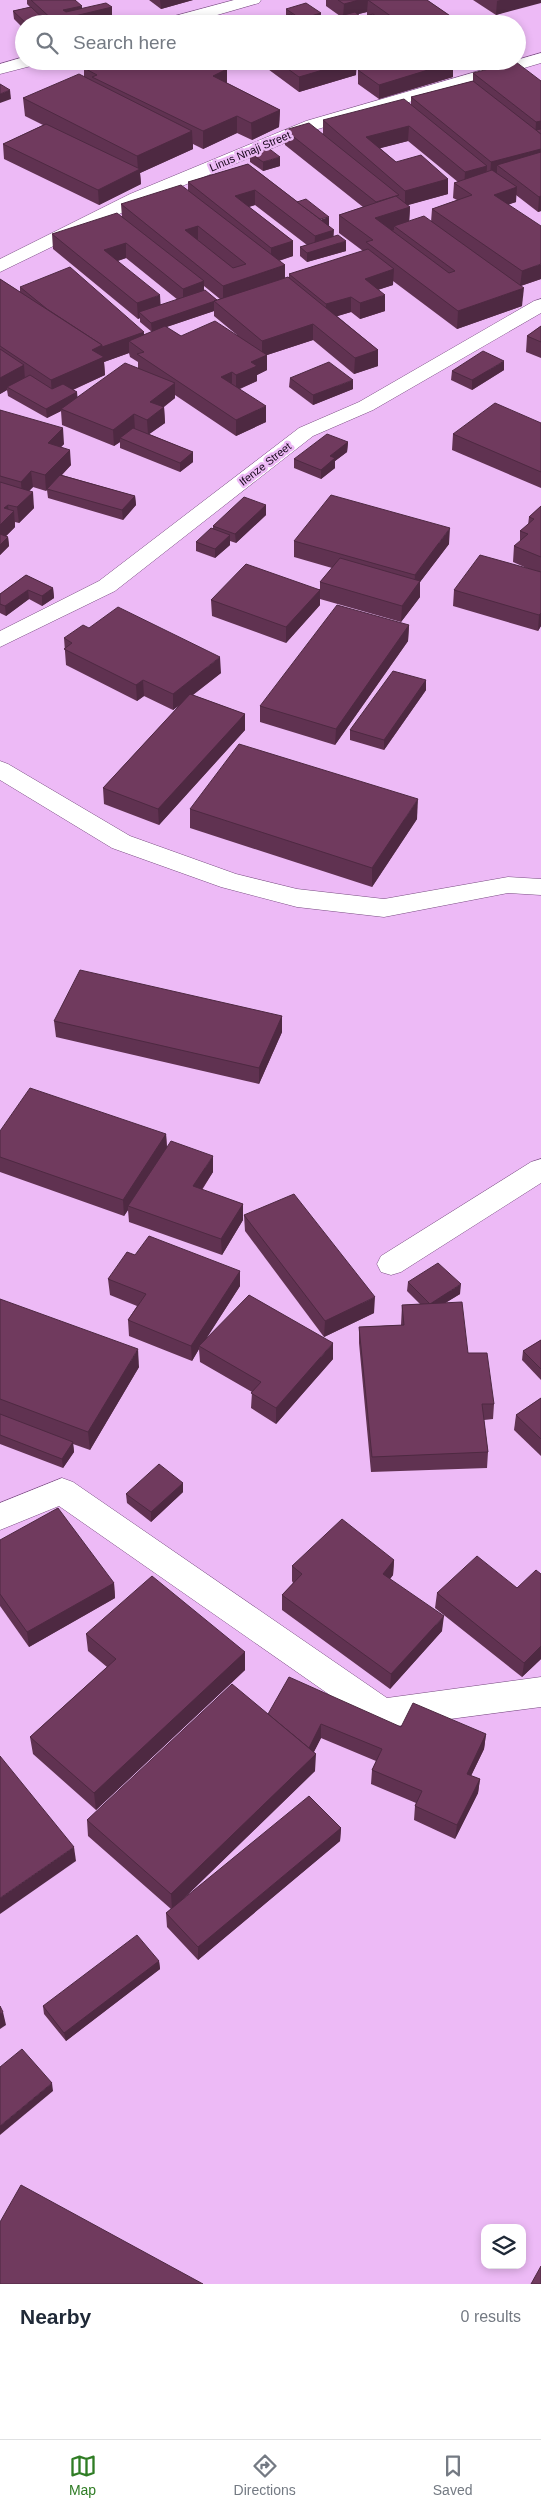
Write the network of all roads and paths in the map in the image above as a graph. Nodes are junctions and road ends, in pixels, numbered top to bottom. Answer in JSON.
{"nodes":[{"id":1,"x":253,"y":0,"type":"edge"},
{"id":2,"x":199,"y":15,"type":"edge"},
{"id":3,"x":541,"y":58,"type":"edge"},
{"id":4,"x":526,"y":62,"type":"edge"},
{"id":5,"x":15,"y":65,"type":"edge"},
{"id":6,"x":0,"y":69,"type":"edge"},
{"id":7,"x":500,"y":70,"type":"edge"},
{"id":8,"x":0,"y":266,"type":"edge"},
{"id":9,"x":541,"y":306,"type":"edge"},
{"id":10,"x":0,"y":640,"type":"edge"},
{"id":11,"x":0,"y":770,"type":"edge"},
{"id":12,"x":541,"y":887,"type":"edge"},
{"id":13,"x":541,"y":1169,"type":"edge"},
{"id":14,"x":391,"y":1264,"type":"dead end"},
{"id":15,"x":0,"y":1517,"type":"edge"},
{"id":16,"x":541,"y":1692,"type":"edge"}],
"edges":[{"from":1,"to":2,"type":"street"},
{"from":3,"to":4,"type":"street","name":"Linus Nnaji Street"},
{"from":5,"to":6,"type":"street"},
{"from":7,"to":8,"type":"street","name":"Linus Nnaji Street"},
{"from":9,"to":10,"type":"street","name":"Ifenze Street"},
{"from":11,"to":12,"type":"street"},
{"from":13,"to":14,"type":"street"},
{"from":15,"to":16,"type":"street"}]}
